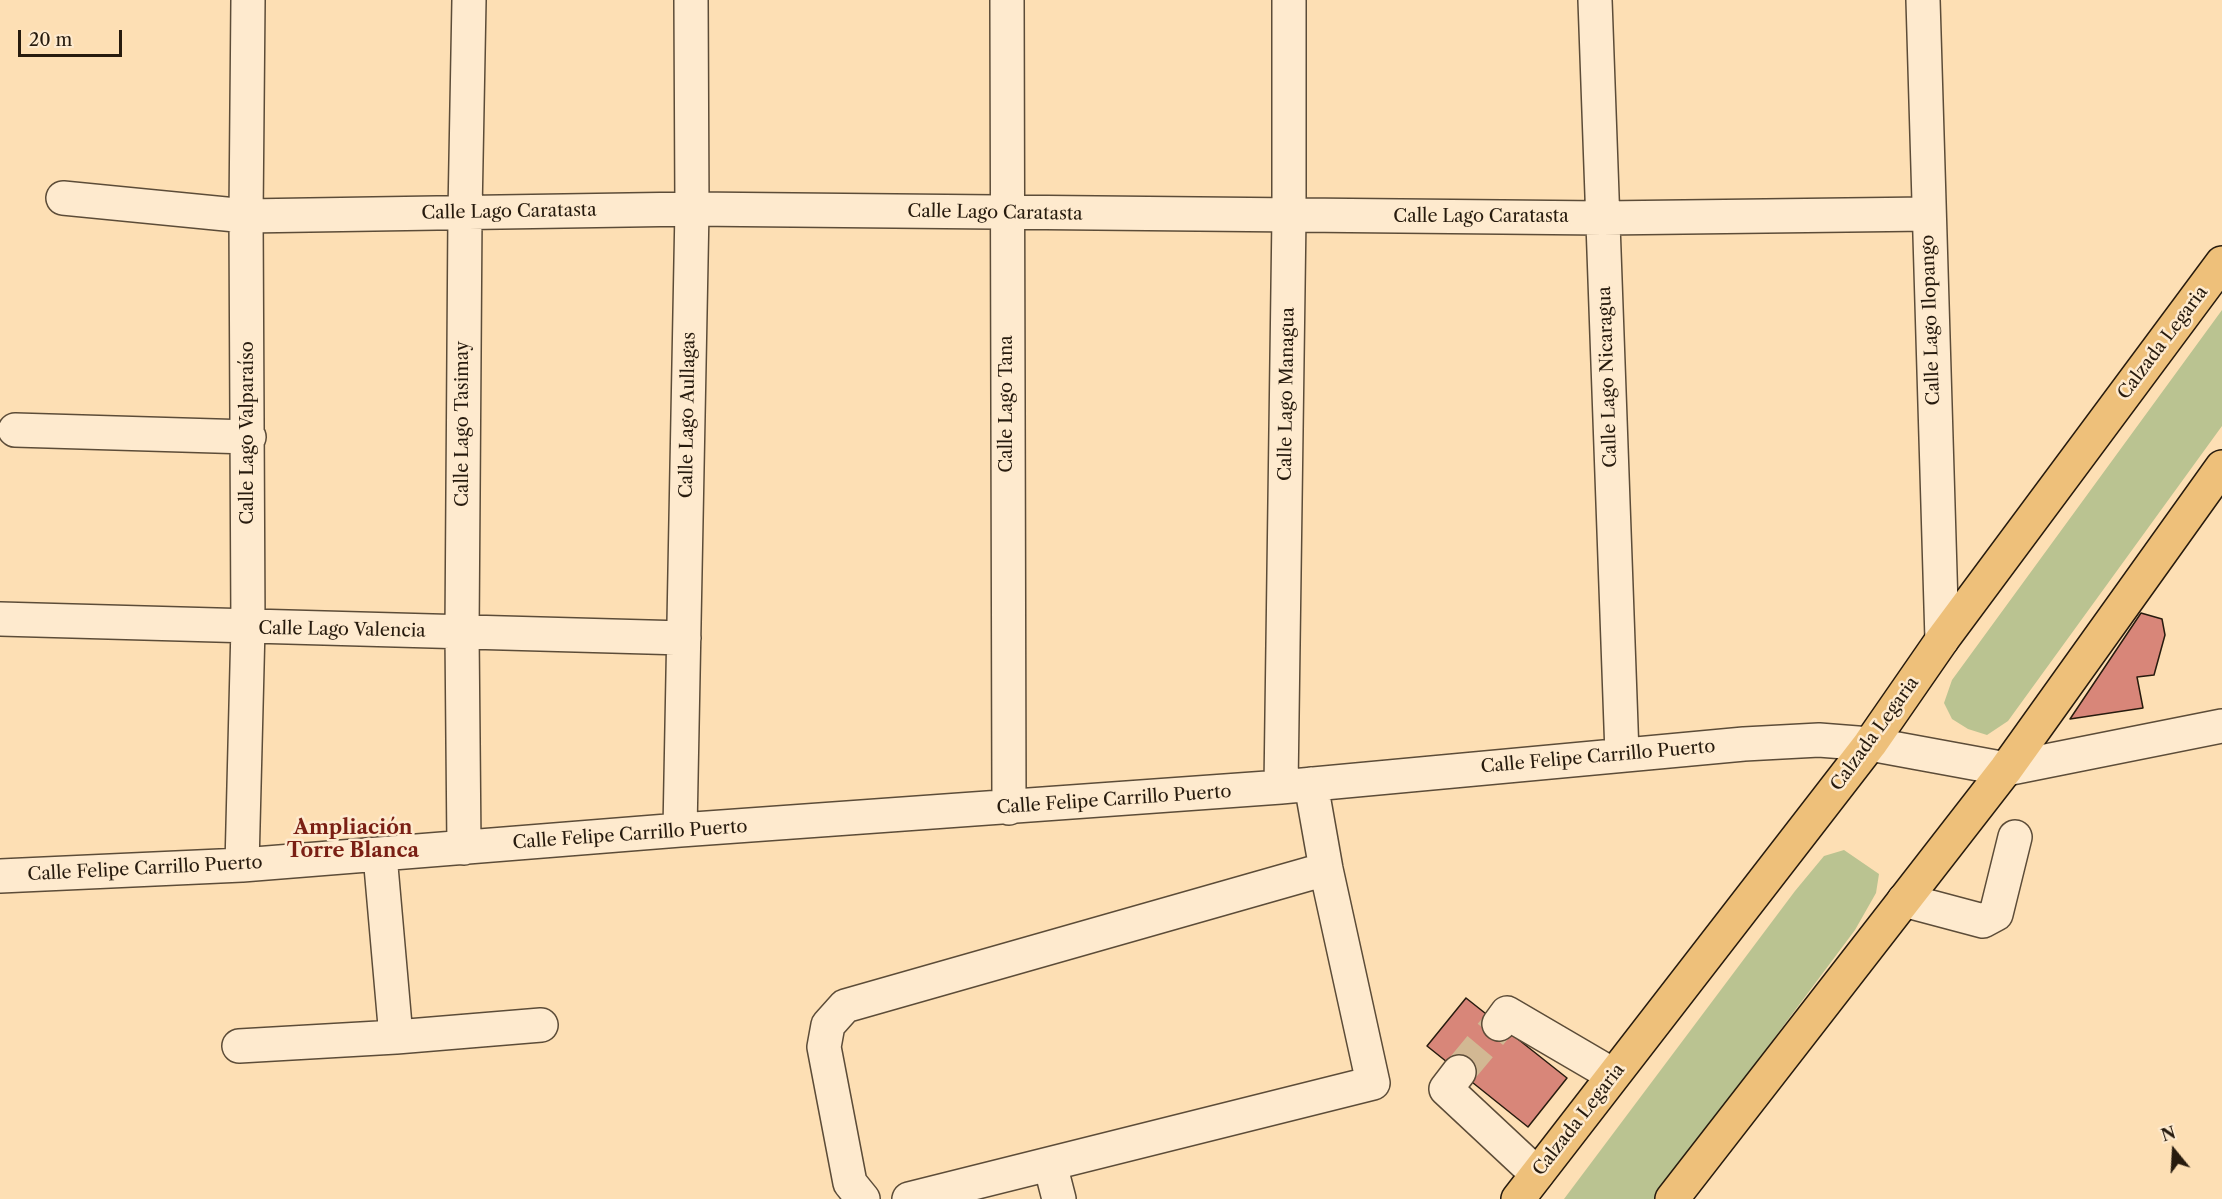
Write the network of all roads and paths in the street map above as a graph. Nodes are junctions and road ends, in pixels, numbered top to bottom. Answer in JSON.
{"nodes":[{"id":1,"x":248,"y":0,"type":"edge"},
{"id":2,"x":469,"y":0,"type":"edge"},
{"id":3,"x":691,"y":0,"type":"edge"},
{"id":4,"x":1007,"y":0,"type":"edge"},
{"id":5,"x":1289,"y":0,"type":"edge"},
{"id":6,"x":1595,"y":0,"type":"edge"},
{"id":7,"x":1923,"y":0,"type":"edge"},
{"id":8,"x":63,"y":198,"type":"dead end"},
{"id":9,"x":692,"y":209,"type":"junction"},
{"id":10,"x":465,"y":213,"type":"junction"},
{"id":11,"x":1006,"y":213,"type":"junction"},
{"id":12,"x":1928,"y":214,"type":"junction"},
{"id":13,"x":246,"y":216,"type":"junction"},
{"id":14,"x":1289,"y":216,"type":"junction"},
{"id":15,"x":1603,"y":218,"type":"junction"},
{"id":16,"x":2222,"y":263,"type":"edge"},
{"id":17,"x":15,"y":430,"type":"dead end"},
{"id":18,"x":249,"y":437,"type":"junction"},
{"id":19,"x":2222,"y":467,"type":"edge"},
{"id":20,"x":0,"y":620,"type":"edge"},
{"id":21,"x":248,"y":627,"type":"junction"},
{"id":22,"x":462,"y":633,"type":"junction"},
{"id":23,"x":684,"y":638,"type":"junction"},
{"id":24,"x":1942,"y":640,"type":"junction"},
{"id":25,"x":2222,"y":726,"type":"edge"},
{"id":26,"x":1870,"y":744,"type":"junction"},
{"id":27,"x":1622,"y":754,"type":"junction"},
{"id":28,"x":2006,"y":769,"type":"junction"},
{"id":29,"x":1296,"y":786,"type":"junction"},
{"id":30,"x":1009,"y":808,"type":"junction"},
{"id":31,"x":680,"y":830,"type":"junction"},
{"id":32,"x":2015,"y":837,"type":"dead end"},
{"id":33,"x":464,"y":848,"type":"junction"},
{"id":34,"x":380,"y":855,"type":"junction"},
{"id":35,"x":242,"y":865,"type":"junction"},
{"id":36,"x":1326,"y":869,"type":"junction"},
{"id":37,"x":0,"y":876,"type":"edge"},
{"id":38,"x":1904,"y":900,"type":"junction"},
{"id":39,"x":1498,"y":1024,"type":"tunnel mouth"},
{"id":40,"x":541,"y":1025,"type":"dead end"},
{"id":41,"x":396,"y":1037,"type":"junction"},
{"id":42,"x":239,"y":1046,"type":"dead end"},
{"id":43,"x":1459,"y":1072,"type":"tunnel mouth"},
{"id":44,"x":1613,"y":1075,"type":"junction"},
{"id":45,"x":1050,"y":1164,"type":"junction"},
{"id":46,"x":1528,"y":1186,"type":"edge"},
{"id":47,"x":863,"y":1199,"type":"edge"},
{"id":48,"x":909,"y":1199,"type":"edge"},
{"id":49,"x":1059,"y":1199,"type":"edge"},
{"id":50,"x":1672,"y":1199,"type":"edge"}],
"edges":[{"from":1,"to":13,"type":"street","name":"Calle Lago Valparaíso"},
{"from":2,"to":10,"type":"street","name":"Calle Lago Tasimay"},
{"from":3,"to":9,"type":"street","name":"Calle Lago Aullagas"},
{"from":4,"to":11,"type":"street","name":"Calle Lago Tana"},
{"from":5,"to":14,"type":"street","name":"Calle Lago Managua"},
{"from":6,"to":15,"type":"street","name":"Calle Lago Nicaragua"},
{"from":7,"to":12,"type":"street","name":"Calle Lago Ilopango"},
{"from":8,"to":13,"type":"street","name":"Calle Lago Caratasta"},
{"from":9,"to":10,"type":"street","name":"Calle Lago Caratasta"},
{"from":9,"to":11,"type":"street","name":"Calle Lago Caratasta"},
{"from":9,"to":23,"type":"street","name":"Calle Lago Aullagas"},
{"from":10,"to":13,"type":"street","name":"Calle Lago Caratasta"},
{"from":10,"to":22,"type":"street","name":"Calle Lago Tasimay"},
{"from":11,"to":14,"type":"street","name":"Calle Lago Caratasta"},
{"from":11,"to":30,"type":"street","name":"Calle Lago Tana"},
{"from":12,"to":15,"type":"street","name":"Calle Lago Caratasta"},
{"from":12,"to":24,"type":"street","name":"Calle Lago Ilopango"},
{"from":13,"to":18,"type":"street","name":"Calle Lago Valparaíso"},
{"from":14,"to":15,"type":"street","name":"Calle Lago Caratasta"},
{"from":14,"to":29,"type":"street","name":"Calle Lago Managua"},
{"from":15,"to":27,"type":"street","name":"Calle Lago Nicaragua"},
{"from":16,"to":24,"type":"main road","name":"Calzada Legaria"},
{"from":17,"to":18,"type":"street"},
{"from":18,"to":21,"type":"street","name":"Calle Lago Valparaíso"},
{"from":19,"to":28,"type":"main road"},
{"from":20,"to":21,"type":"street","name":"Calle Lago Valencia"},
{"from":21,"to":22,"type":"street","name":"Calle Lago Valencia"},
{"from":21,"to":35,"type":"street","name":"Calle Lago Valparaíso"},
{"from":22,"to":23,"type":"street","name":"Calle Lago Valencia"},
{"from":22,"to":33,"type":"street","name":"Calle Lago Tasimay"},
{"from":23,"to":31,"type":"street","name":"Calle Lago Aullagas"},
{"from":24,"to":26,"type":"main road","name":"Calzada Legaria"},
{"from":25,"to":28,"type":"street","name":"Calle Felipe Carrillo Puerto"},
{"from":26,"to":27,"type":"street","name":"Calle Felipe Carrillo Puerto"},
{"from":26,"to":28,"type":"street","name":"Calle Felipe Carrillo Puerto"},
{"from":26,"to":44,"type":"main road","name":"Calzada Legaria"},
{"from":27,"to":29,"type":"street","name":"Calle Felipe Carrillo Puerto"},
{"from":28,"to":38,"type":"main road"},
{"from":29,"to":30,"type":"street","name":"Calle Felipe Carrillo Puerto"},
{"from":29,"to":36,"type":"street","name":"Calle Lago Managua"},
{"from":30,"to":31,"type":"street","name":"Calle Felipe Carrillo Puerto"},
{"from":31,"to":33,"type":"street","name":"Calle Felipe Carrillo Puerto"},
{"from":32,"to":38,"type":"street"},
{"from":33,"to":34,"type":"street","name":"Calle Felipe Carrillo Puerto"},
{"from":34,"to":35,"type":"street","name":"Calle Felipe Carrillo Puerto"},
{"from":34,"to":41,"type":"street"},
{"from":35,"to":37,"type":"street","name":"Calle Felipe Carrillo Puerto"},
{"from":36,"to":45,"type":"street","name":"Calle Lago Managua"},
{"from":36,"to":47,"type":"street"},
{"from":38,"to":50,"type":"main road"},
{"from":39,"to":44,"type":"street"},
{"from":40,"to":41,"type":"street"},
{"from":41,"to":42,"type":"street"},
{"from":43,"to":46,"type":"street"},
{"from":44,"to":46,"type":"main road","name":"Calzada Legaria"},
{"from":45,"to":48,"type":"street"},
{"from":45,"to":49,"type":"street"}]}
